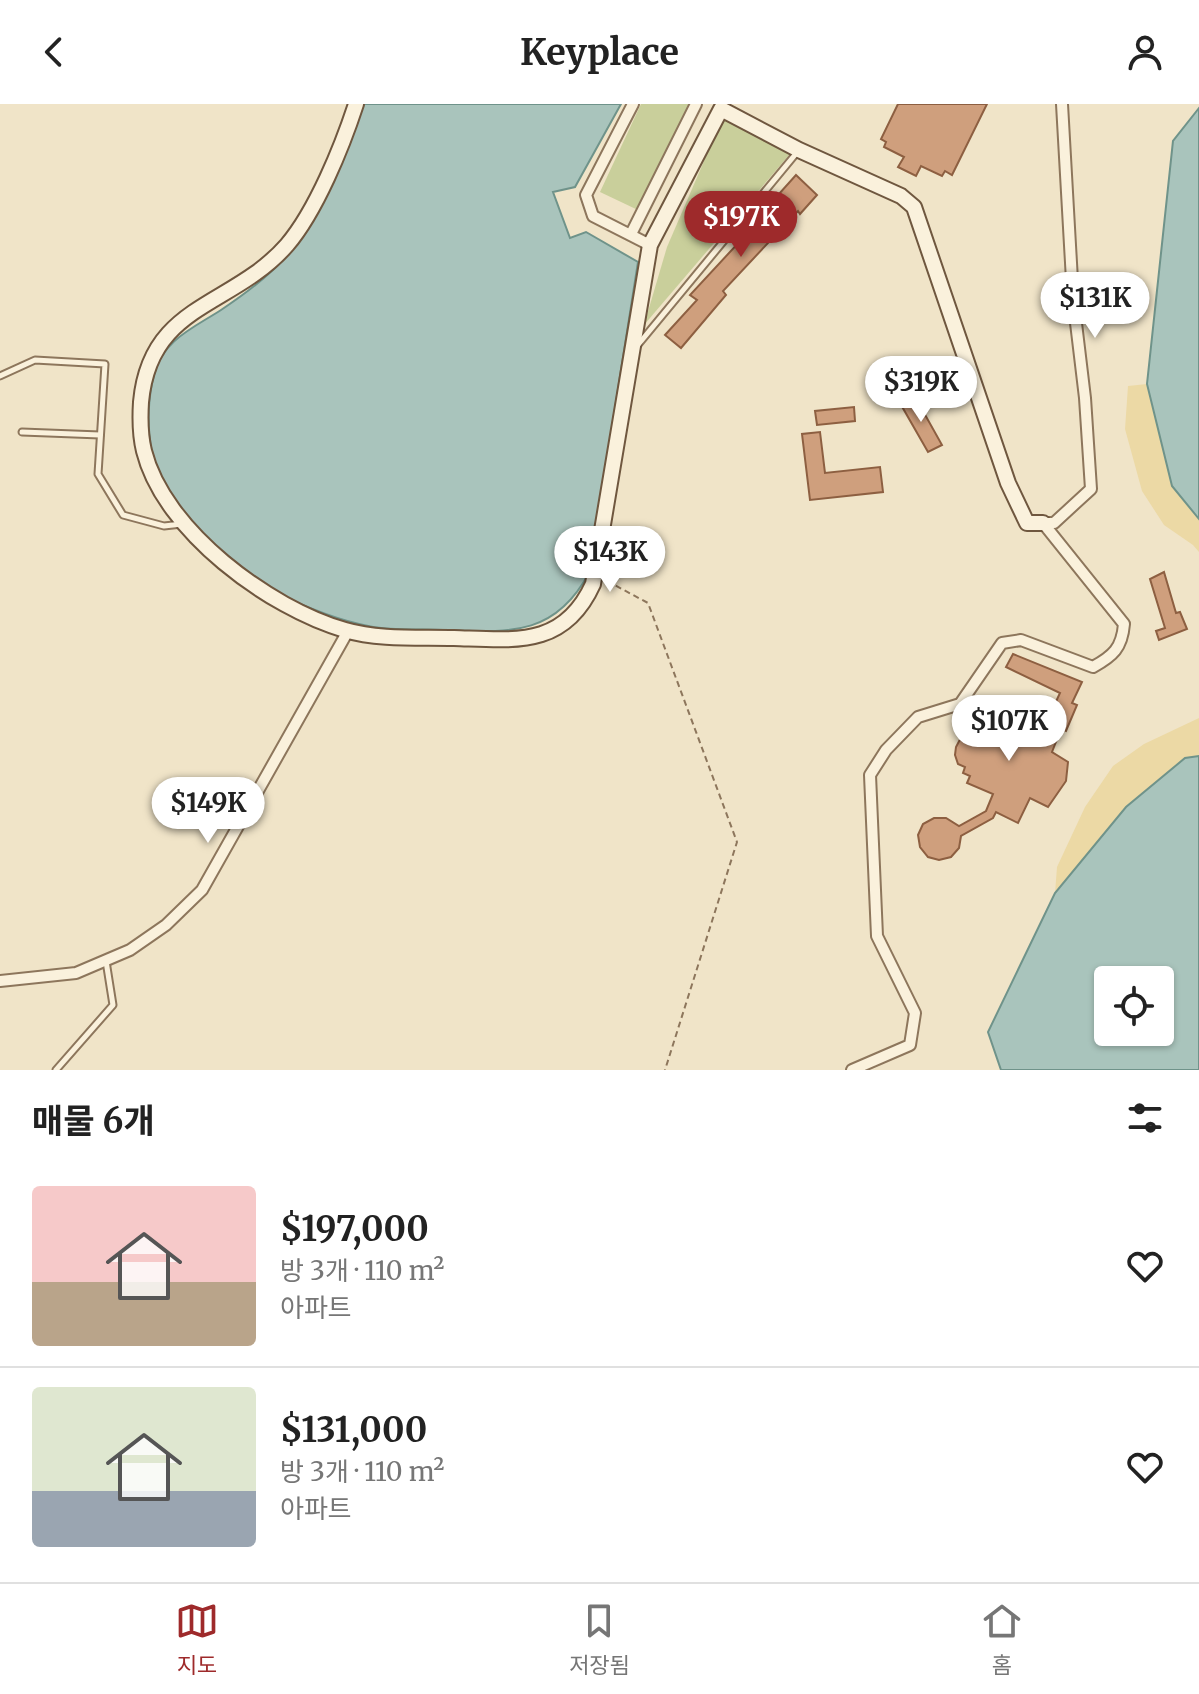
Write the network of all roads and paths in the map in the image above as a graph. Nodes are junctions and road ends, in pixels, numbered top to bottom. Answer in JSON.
{"nodes":[{"id":1,"x":356,"y":104,"type":"edge"},
{"id":2,"x":633,"y":104,"type":"edge"},
{"id":3,"x":696,"y":104,"type":"edge"},
{"id":4,"x":1062,"y":104,"type":"edge"},
{"id":5,"x":716,"y":107,"type":"edge"},
{"id":6,"x":799,"y":150,"type":"junction"},
{"id":7,"x":631,"y":234,"type":"junction"},
{"id":8,"x":650,"y":245,"type":"junction"},
{"id":9,"x":631,"y":353,"type":"junction"},
{"id":10,"x":0,"y":376,"type":"edge"},
{"id":11,"x":22,"y":432,"type":"dead end"},
{"id":12,"x":100,"y":435,"type":"junction"},
{"id":13,"x":185,"y":523,"type":"junction"},
{"id":14,"x":1043,"y":523,"type":"junction"},
{"id":15,"x":595,"y":576,"type":"junction"},
{"id":16,"x":348,"y":631,"type":"junction"},
{"id":17,"x":105,"y":960,"type":"junction"},
{"id":18,"x":0,"y":981,"type":"edge"},
{"id":19,"x":56,"y":1070,"type":"edge"},
{"id":20,"x":665,"y":1070,"type":"edge"},
{"id":21,"x":852,"y":1070,"type":"edge"}],
"edges":[{"from":1,"to":13,"type":"street"},
{"from":2,"to":7,"type":"street"},
{"from":3,"to":7,"type":"street"},
{"from":4,"to":14,"type":"street"},
{"from":5,"to":6,"type":"street"},
{"from":5,"to":8,"type":"street"},
{"from":6,"to":9,"type":"lane"},
{"from":6,"to":14,"type":"street"},
{"from":7,"to":8,"type":"street"},
{"from":8,"to":9,"type":"street"},
{"from":9,"to":15,"type":"street"},
{"from":10,"to":12,"type":"lane"},
{"from":11,"to":12,"type":"lane"},
{"from":12,"to":13,"type":"lane"},
{"from":13,"to":16,"type":"street"},
{"from":14,"to":21,"type":"street"},
{"from":15,"to":16,"type":"street"},
{"from":15,"to":20,"type":"path"},
{"from":16,"to":17,"type":"street"},
{"from":17,"to":18,"type":"street"},
{"from":17,"to":19,"type":"lane"}]}
